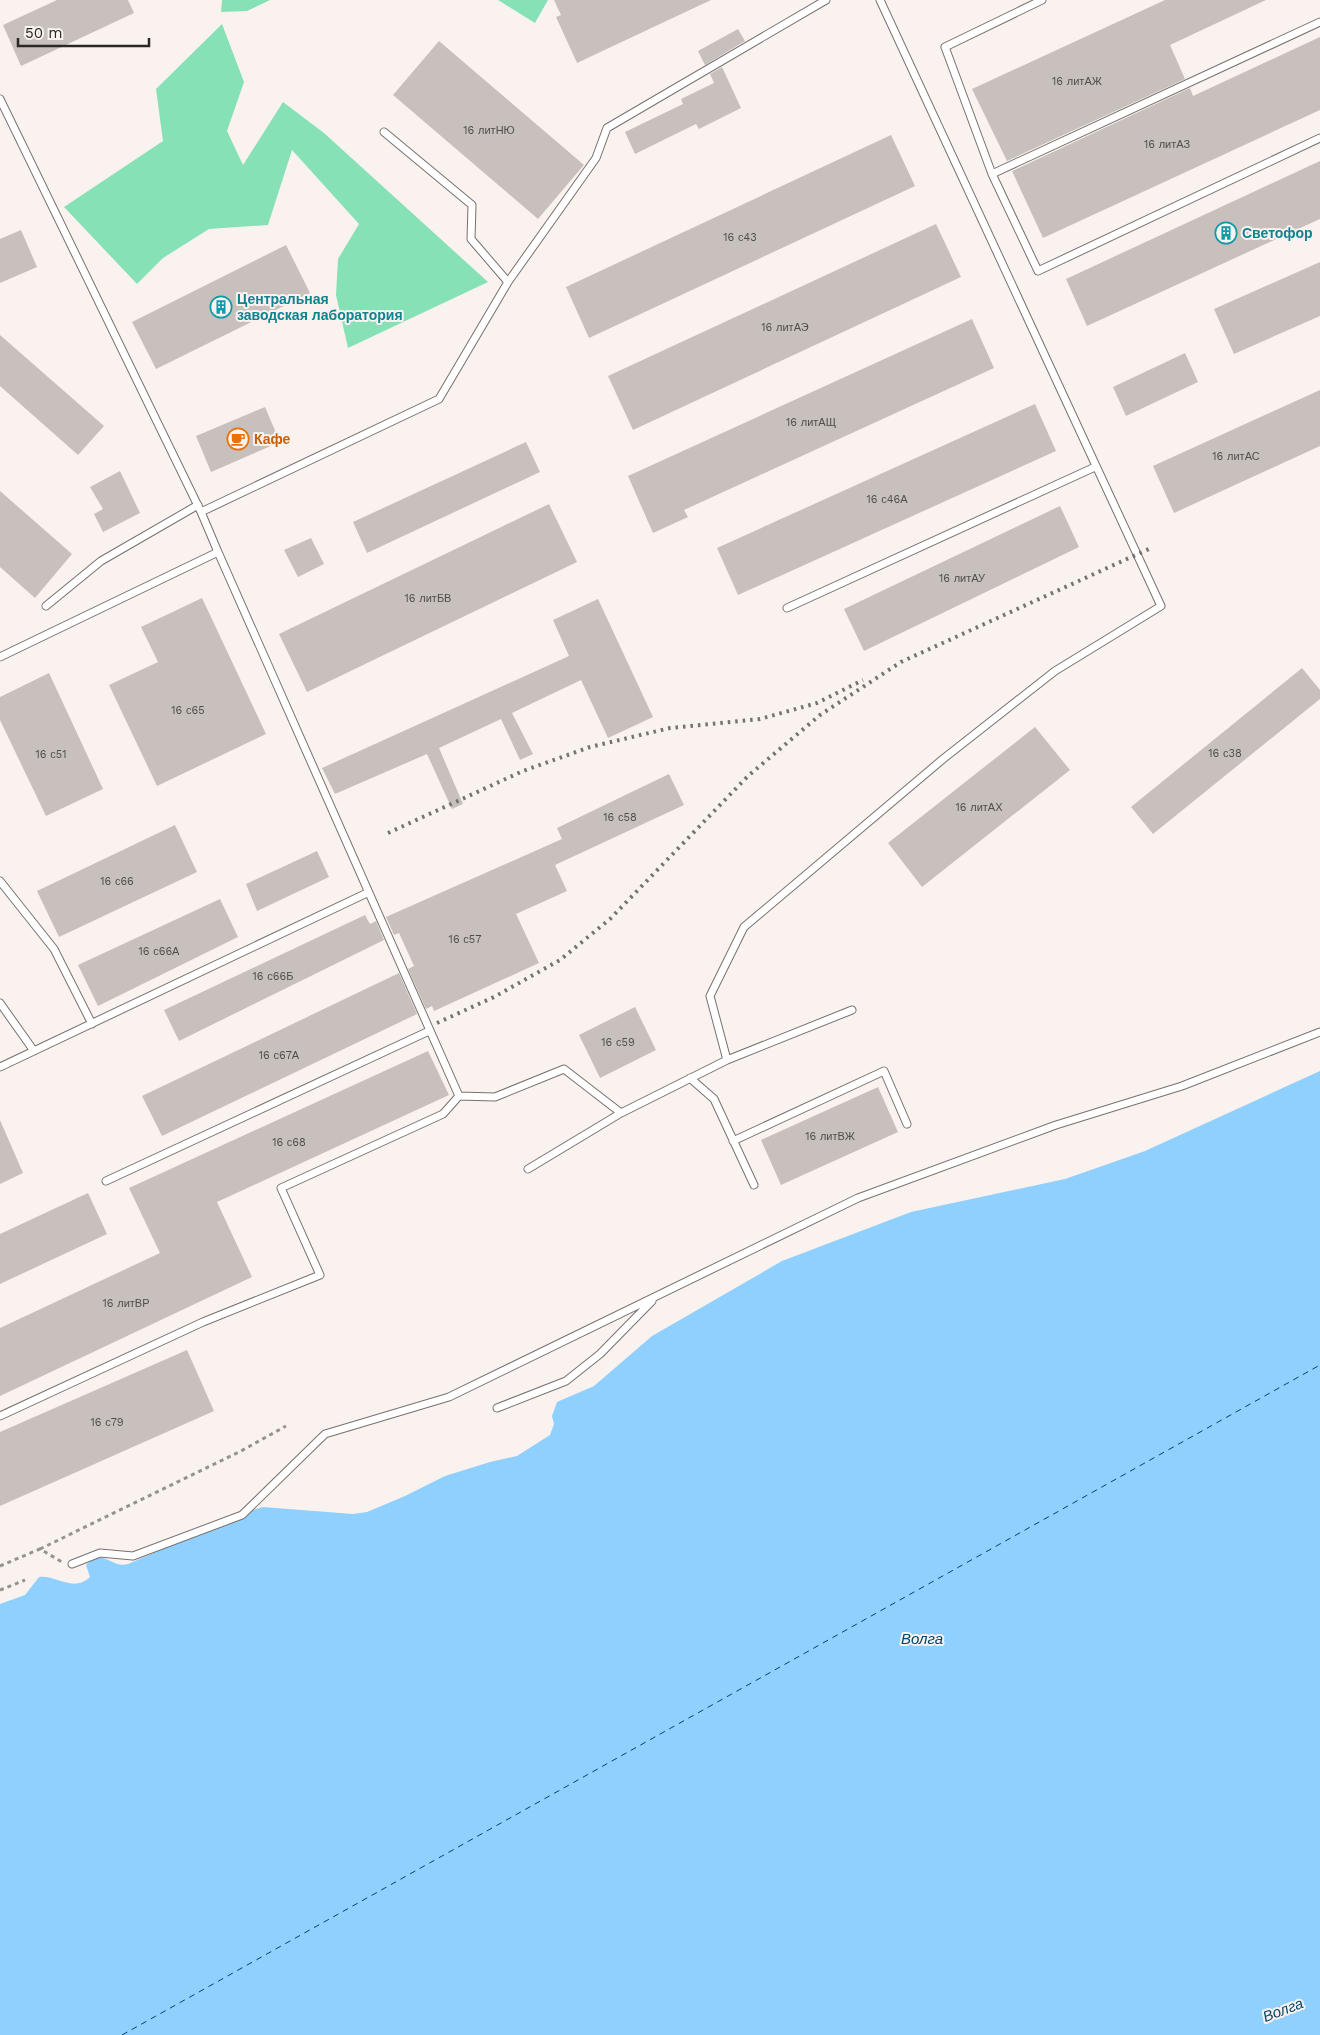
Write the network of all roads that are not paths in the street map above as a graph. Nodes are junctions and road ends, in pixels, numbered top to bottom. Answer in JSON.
{"nodes":[{"id":1,"x":826,"y":0,"type":"edge"},
{"id":2,"x":880,"y":0,"type":"edge"},
{"id":3,"x":1042,"y":0,"type":"edge"},
{"id":4,"x":1320,"y":22,"type":"edge"},
{"id":5,"x":0,"y":100,"type":"edge"},
{"id":6,"x":384,"y":132,"type":"dead end"},
{"id":7,"x":1320,"y":138,"type":"edge"},
{"id":8,"x":992,"y":174,"type":"junction"},
{"id":9,"x":508,"y":282,"type":"junction"},
{"id":10,"x":1095,"y":466,"type":"junction"},
{"id":11,"x":199,"y":508,"type":"junction"},
{"id":12,"x":218,"y":552,"type":"junction"},
{"id":13,"x":46,"y":606,"type":"dead end"},
{"id":14,"x":787,"y":608,"type":"dead end"},
{"id":15,"x":0,"y":657,"type":"edge"},
{"id":16,"x":0,"y":881,"type":"edge"},
{"id":17,"x":367,"y":893,"type":"junction"},
{"id":18,"x":0,"y":1003,"type":"edge"},
{"id":19,"x":852,"y":1010,"type":"dead end"},
{"id":20,"x":92,"y":1024,"type":"junction"},
{"id":21,"x":429,"y":1031,"type":"junction"},
{"id":22,"x":1320,"y":1032,"type":"edge"},
{"id":23,"x":34,"y":1051,"type":"junction"},
{"id":24,"x":727,"y":1060,"type":"junction"},
{"id":25,"x":0,"y":1067,"type":"edge"},
{"id":26,"x":690,"y":1078,"type":"junction"},
{"id":27,"x":459,"y":1096,"type":"junction"},
{"id":28,"x":621,"y":1112,"type":"junction"},
{"id":29,"x":907,"y":1124,"type":"dead end"},
{"id":30,"x":733,"y":1141,"type":"junction"},
{"id":31,"x":528,"y":1169,"type":"dead end"},
{"id":32,"x":106,"y":1181,"type":"dead end"},
{"id":33,"x":754,"y":1185,"type":"dead end"},
{"id":34,"x":656,"y":1297,"type":"junction"},
{"id":35,"x":497,"y":1408,"type":"dead end"},
{"id":36,"x":0,"y":1416,"type":"edge"},
{"id":37,"x":72,"y":1564,"type":"road end"}],
"edges":[{"from":1,"to":9,"type":"lane"},
{"from":2,"to":10,"type":"lane"},
{"from":3,"to":8,"type":"lane"},
{"from":4,"to":8,"type":"lane"},
{"from":5,"to":11,"type":"lane"},
{"from":6,"to":9,"type":"lane"},
{"from":7,"to":8,"type":"lane"},
{"from":9,"to":11,"type":"lane"},
{"from":10,"to":14,"type":"lane"},
{"from":10,"to":24,"type":"lane"},
{"from":11,"to":12,"type":"lane"},
{"from":11,"to":13,"type":"lane"},
{"from":12,"to":15,"type":"lane"},
{"from":12,"to":17,"type":"lane"},
{"from":16,"to":20,"type":"lane"},
{"from":17,"to":20,"type":"lane"},
{"from":17,"to":21,"type":"lane"},
{"from":18,"to":23,"type":"lane"},
{"from":19,"to":24,"type":"lane"},
{"from":20,"to":23,"type":"lane"},
{"from":21,"to":27,"type":"lane"},
{"from":21,"to":32,"type":"lane"},
{"from":22,"to":34,"type":"lane"},
{"from":23,"to":25,"type":"lane"},
{"from":24,"to":26,"type":"lane"},
{"from":26,"to":28,"type":"lane"},
{"from":26,"to":30,"type":"lane"},
{"from":27,"to":28,"type":"lane"},
{"from":27,"to":36,"type":"lane"},
{"from":28,"to":31,"type":"lane"},
{"from":29,"to":30,"type":"lane"},
{"from":30,"to":33,"type":"lane"},
{"from":34,"to":35,"type":"lane"},
{"from":34,"to":37,"type":"lane"}]}
